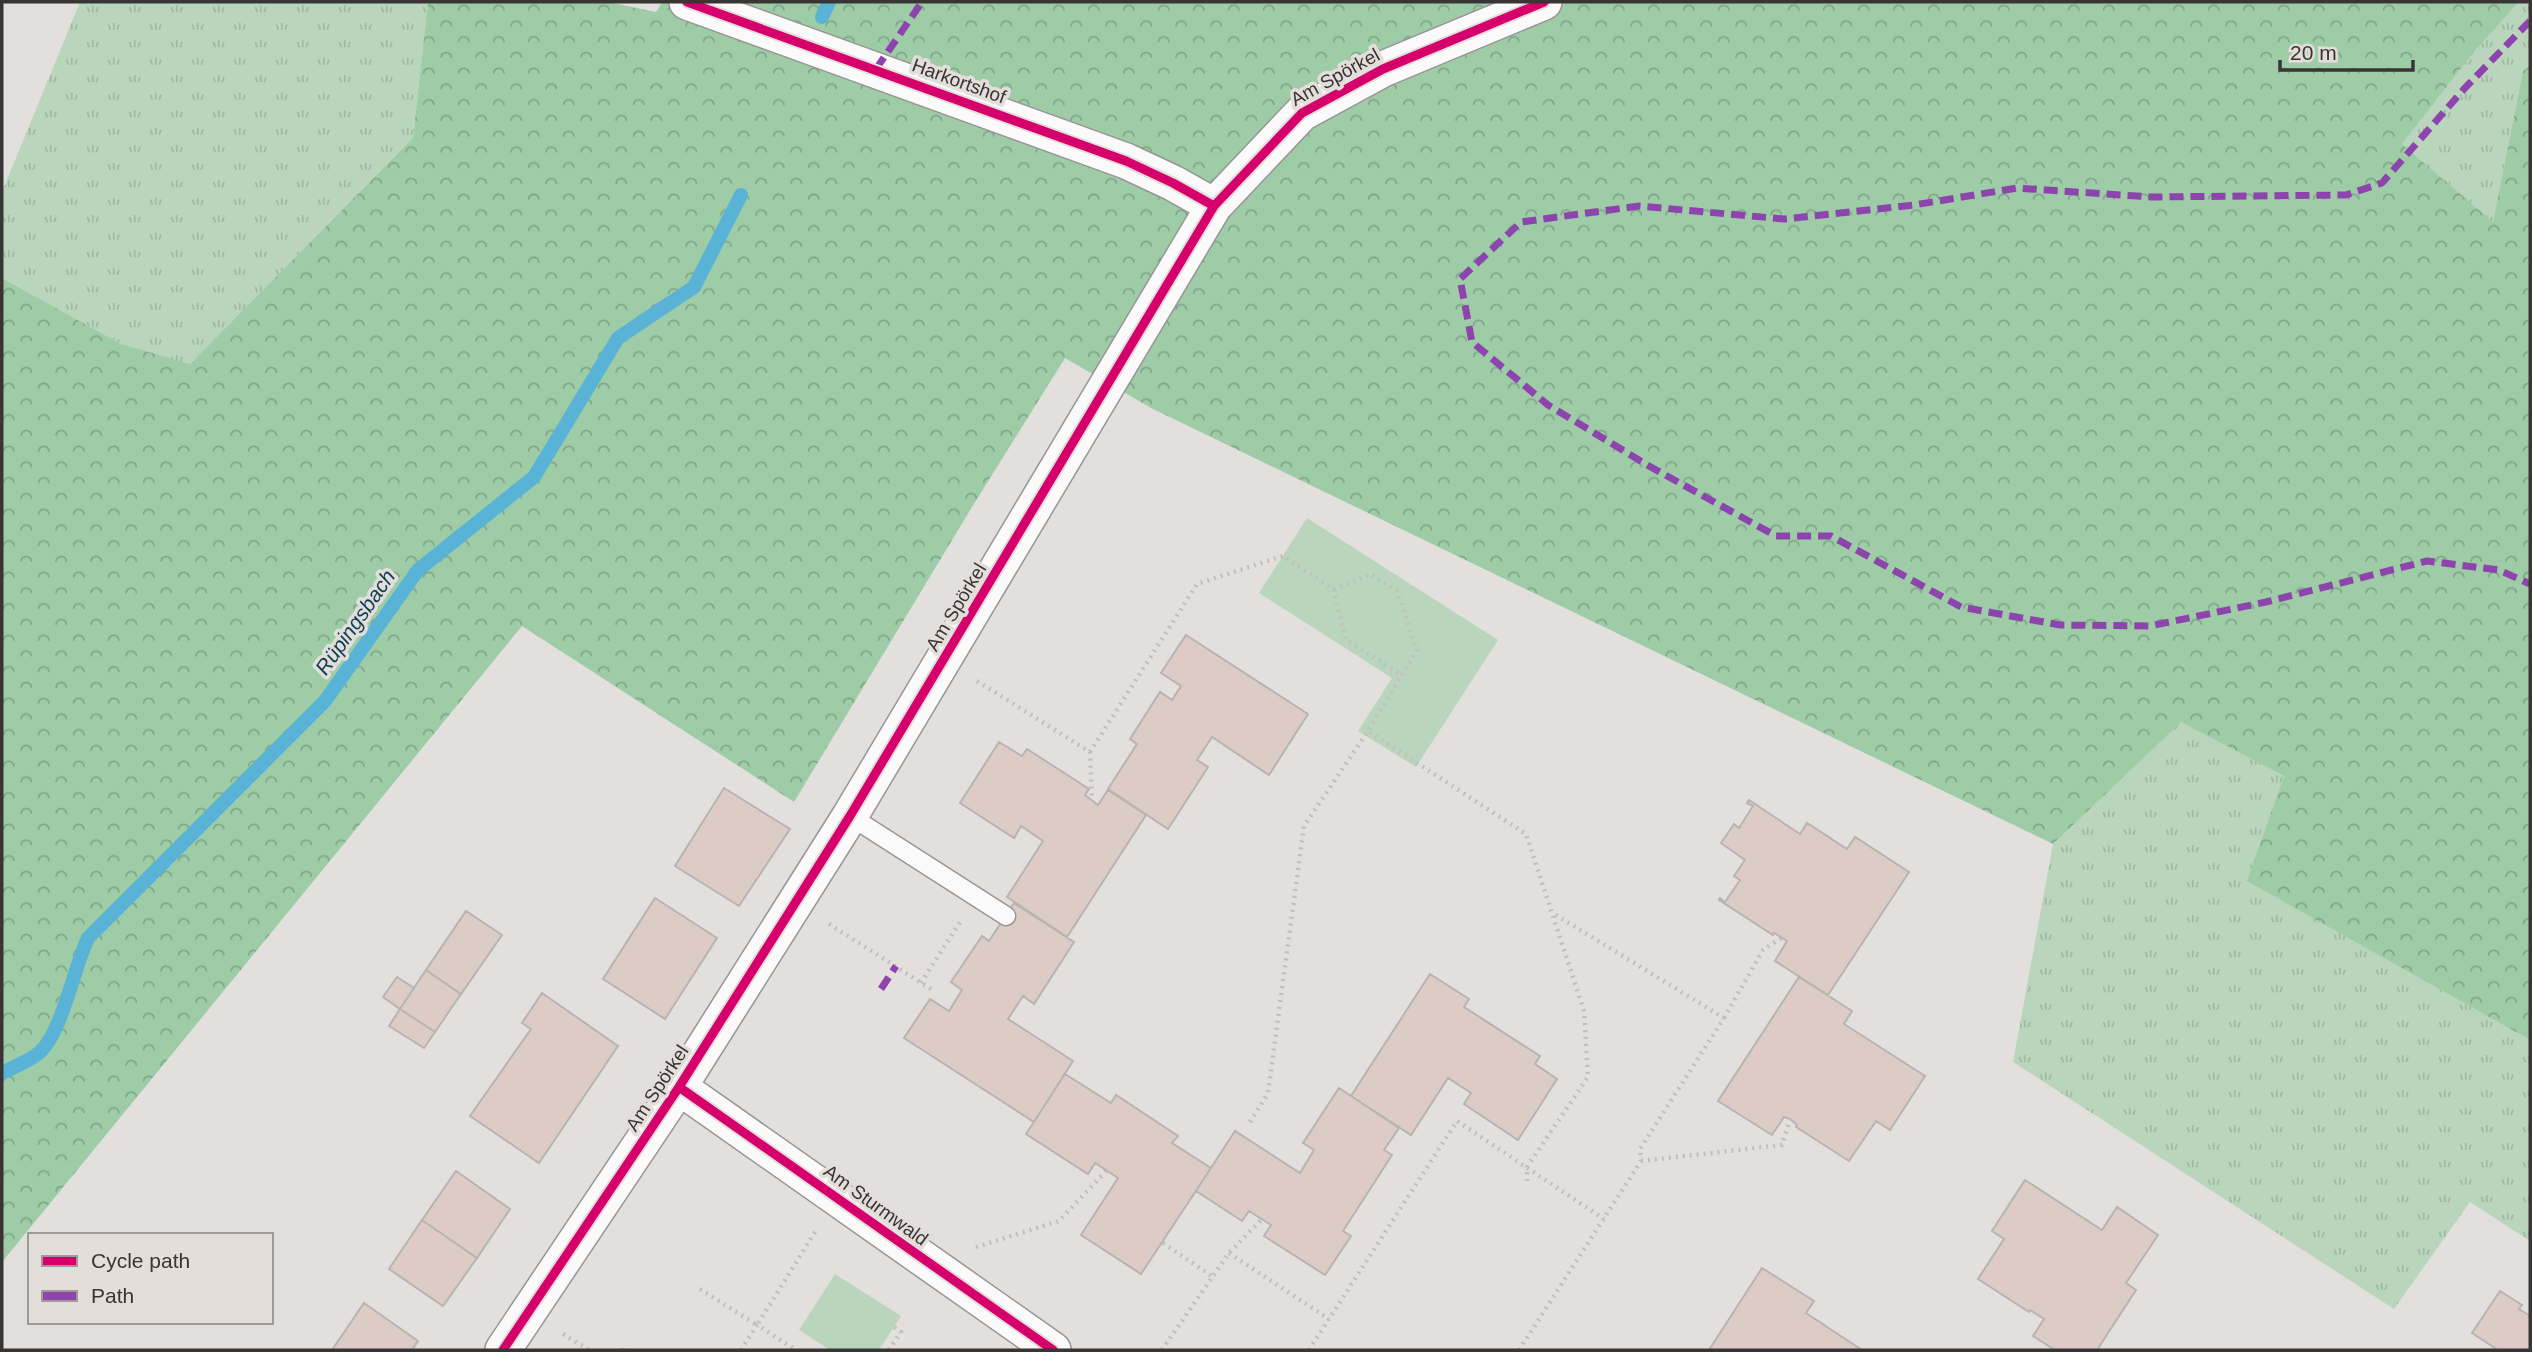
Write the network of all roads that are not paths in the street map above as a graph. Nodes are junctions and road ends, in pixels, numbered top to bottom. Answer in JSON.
{"nodes":[{"id":1,"x":687,"y":2,"type":"edge"},
{"id":2,"x":1544,"y":2,"type":"edge"},
{"id":3,"x":1214,"y":206,"type":"junction"},
{"id":4,"x":850,"y":816,"type":"junction"},
{"id":5,"x":1006,"y":916,"type":"dead end"},
{"id":6,"x":679,"y":1087,"type":"junction"},
{"id":7,"x":503,"y":1350,"type":"edge"},
{"id":8,"x":1053,"y":1350,"type":"edge"}],
"edges":[{"from":1,"to":3,"type":"street","name":"Harkortshof"},
{"from":2,"to":3,"type":"street","name":"Am Spörkel"},
{"from":3,"to":4,"type":"street","name":"Am Spörkel"},
{"from":4,"to":5,"type":"lane"},
{"from":4,"to":6,"type":"street","name":"Am Spörkel"},
{"from":6,"to":7,"type":"street","name":"Am Spörkel"},
{"from":6,"to":8,"type":"street","name":"Am Sturmwald"}]}
